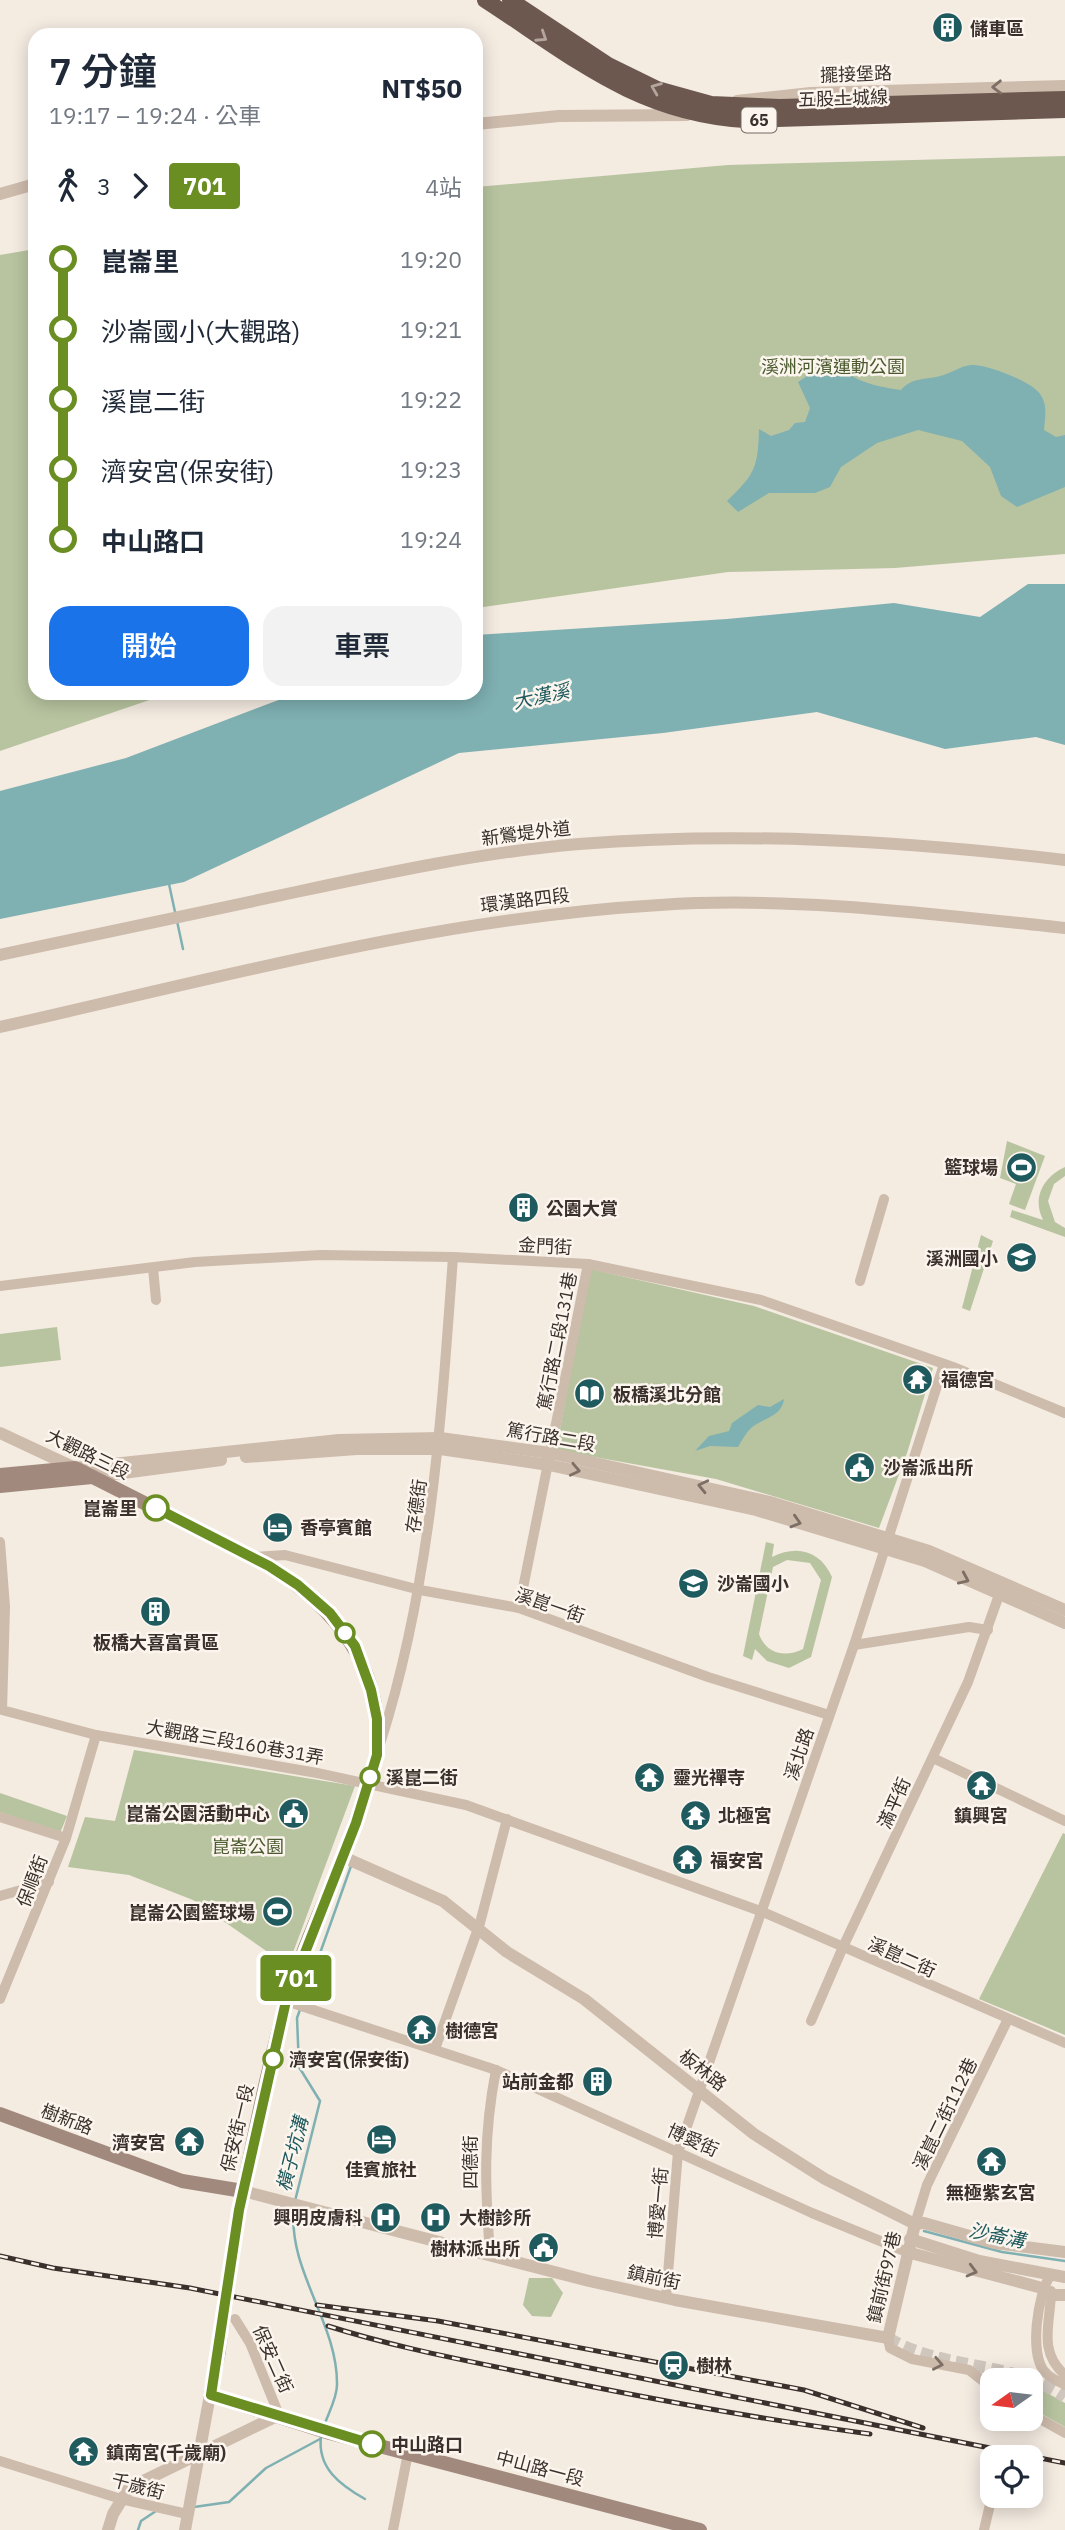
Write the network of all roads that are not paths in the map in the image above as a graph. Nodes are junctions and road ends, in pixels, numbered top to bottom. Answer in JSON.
{"nodes":[{"id":1,"x":485,"y":0,"type":"edge"},
{"id":2,"x":510,"y":0,"type":"edge"},
{"id":3,"x":1065,"y":86,"type":"edge"},
{"id":4,"x":1065,"y":99,"type":"edge"},
{"id":5,"x":1065,"y":104,"type":"edge"},
{"id":6,"x":1065,"y":110,"type":"edge"},
{"id":7,"x":651,"y":114,"type":"junction"},
{"id":8,"x":483,"y":123,"type":"edge"},
{"id":9,"x":28,"y":186,"type":"edge"},
{"id":10,"x":3,"y":193,"type":"edge"},
{"id":11,"x":28,"y":194,"type":"edge"},
{"id":12,"x":1065,"y":860,"type":"edge"},
{"id":13,"x":1065,"y":928,"type":"edge"},
{"id":14,"x":0,"y":955,"type":"edge"},
{"id":15,"x":0,"y":1027,"type":"edge"},
{"id":16,"x":884,"y":1199,"type":"dead end"},
{"id":17,"x":453,"y":1257,"type":"junction"},
{"id":18,"x":588,"y":1264,"type":"junction"},
{"id":19,"x":153,"y":1268,"type":"junction"},
{"id":20,"x":860,"y":1281,"type":"dead end"},
{"id":21,"x":0,"y":1286,"type":"edge"},
{"id":22,"x":156,"y":1300,"type":"dead end"},
{"id":23,"x":944,"y":1364,"type":"junction"},
{"id":24,"x":1065,"y":1413,"type":"edge"},
{"id":25,"x":0,"y":1433,"type":"edge"},
{"id":26,"x":440,"y":1443,"type":"junction"},
{"id":27,"x":549,"y":1459,"type":"junction"},
{"id":28,"x":75,"y":1468,"type":"junction"},
{"id":29,"x":0,"y":1475,"type":"edge"},
{"id":30,"x":93,"y":1477,"type":"junction"},
{"id":31,"x":0,"y":1486,"type":"edge"},
{"id":32,"x":0,"y":1542,"type":"edge"},
{"id":33,"x":885,"y":1543,"type":"junction"},
{"id":34,"x":253,"y":1557,"type":"junction"},
{"id":35,"x":1001,"y":1589,"type":"junction"},
{"id":36,"x":420,"y":1590,"type":"junction"},
{"id":37,"x":519,"y":1608,"type":"junction"},
{"id":38,"x":1065,"y":1611,"type":"edge"},
{"id":39,"x":1065,"y":1623,"type":"edge"},
{"id":40,"x":988,"y":1630,"type":"junction"},
{"id":41,"x":854,"y":1645,"type":"junction"},
{"id":42,"x":829,"y":1715,"type":"junction"},
{"id":43,"x":96,"y":1735,"type":"junction"},
{"id":44,"x":377,"y":1755,"type":"junction"},
{"id":45,"x":933,"y":1758,"type":"junction"},
{"id":46,"x":368,"y":1784,"type":"junction"},
{"id":47,"x":0,"y":1817,"type":"edge"},
{"id":48,"x":507,"y":1819,"type":"junction"},
{"id":49,"x":1065,"y":1821,"type":"edge"},
{"id":50,"x":66,"y":1838,"type":"junction"},
{"id":51,"x":343,"y":1857,"type":"junction"},
{"id":52,"x":48,"y":1882,"type":"junction"},
{"id":53,"x":0,"y":1896,"type":"edge"},
{"id":54,"x":763,"y":1912,"type":"junction"},
{"id":55,"x":478,"y":1928,"type":"junction"},
{"id":56,"x":843,"y":1947,"type":"junction"},
{"id":57,"x":0,"y":1998,"type":"edge"},
{"id":58,"x":289,"y":2001,"type":"junction"},
{"id":59,"x":1008,"y":2020,"type":"junction"},
{"id":60,"x":811,"y":2021,"type":"dead end"},
{"id":61,"x":1065,"y":2043,"type":"edge"},
{"id":62,"x":435,"y":2049,"type":"junction"},
{"id":63,"x":496,"y":2070,"type":"junction"},
{"id":64,"x":701,"y":2091,"type":"junction"},
{"id":65,"x":0,"y":2114,"type":"edge"},
{"id":66,"x":678,"y":2152,"type":"junction"},
{"id":67,"x":243,"y":2192,"type":"junction"},
{"id":68,"x":239,"y":2210,"type":"tunnel mouth"},
{"id":69,"x":915,"y":2224,"type":"junction"},
{"id":70,"x":908,"y":2246,"type":"junction"},
{"id":71,"x":1065,"y":2252,"type":"edge"},
{"id":72,"x":490,"y":2254,"type":"junction"},
{"id":73,"x":1050,"y":2276,"type":"junction"},
{"id":74,"x":1065,"y":2277,"type":"edge"},
{"id":75,"x":1047,"y":2291,"type":"junction"},
{"id":76,"x":1065,"y":2295,"type":"edge"},
{"id":77,"x":666,"y":2298,"type":"junction"},
{"id":78,"x":235,"y":2319,"type":"dead end"},
{"id":79,"x":888,"y":2338,"type":"junction"},
{"id":80,"x":219,"y":2351,"type":"tunnel mouth"},
{"id":81,"x":1065,"y":2375,"type":"edge"},
{"id":82,"x":980,"y":2378,"type":"edge"},
{"id":83,"x":1065,"y":2385,"type":"edge"},
{"id":84,"x":211,"y":2395,"type":"junction"},
{"id":85,"x":279,"y":2414,"type":"junction"},
{"id":86,"x":1043,"y":2421,"type":"edge"},
{"id":87,"x":1065,"y":2433,"type":"edge"},
{"id":88,"x":408,"y":2453,"type":"junction"},
{"id":89,"x":198,"y":2457,"type":"junction"},
{"id":90,"x":0,"y":2460,"type":"edge"},
{"id":91,"x":121,"y":2498,"type":"junction"},
{"id":92,"x":989,"y":2508,"type":"edge"},
{"id":93,"x":188,"y":2509,"type":"junction"},
{"id":94,"x":108,"y":2530,"type":"edge"},
{"id":95,"x":185,"y":2530,"type":"edge"},
{"id":96,"x":393,"y":2530,"type":"edge"},
{"id":97,"x":700,"y":2530,"type":"edge"},
{"id":98,"x":984,"y":2530,"type":"edge"}],
"edges":[{"from":1,"to":6,"type":"highway","name":"五股土城線","number":"65","one_way":true},
{"from":4,"to":2,"type":"highway","name":"五股土城線","number":"65","one_way":true},
{"from":3,"to":7,"type":"street","name":"擺接堡路","one_way":true},
{"from":5,"to":7,"type":"street","name":"擺接堡路"},
{"from":7,"to":8,"type":"street","name":"擺接堡路"},
{"from":9,"to":10,"type":"street"},
{"from":10,"to":11,"type":"street"},
{"from":12,"to":14,"type":"street","name":"新鶯堤外道"},
{"from":13,"to":15,"type":"street","name":"環漢路四段"},
{"from":16,"to":20,"type":"street"},
{"from":17,"to":18,"type":"street","name":"金門街"},
{"from":17,"to":19,"type":"street","name":"金門街"},
{"from":17,"to":26,"type":"street","name":"存德街"},
{"from":18,"to":23,"type":"street","name":"金門街"},
{"from":18,"to":27,"type":"street","name":"篤行路二段131巷"},
{"from":19,"to":21,"type":"street","name":"金門街"},
{"from":19,"to":22,"type":"street"},
{"from":23,"to":24,"type":"street","name":"金門街"},
{"from":23,"to":33,"type":"street","name":"溪北路"},
{"from":25,"to":28,"type":"street","name":"大觀路三段"},
{"from":26,"to":27,"type":"street","name":"篤行路二段"},
{"from":26,"to":28,"type":"street","name":"篤行路二段"},
{"from":26,"to":30,"type":"street","name":"篤行路二段"},
{"from":26,"to":36,"type":"street","name":"存德街"},
{"from":27,"to":33,"type":"street","name":"篤行路二段"},
{"from":27,"to":37,"type":"street","name":"篤行路二段131巷"},
{"from":28,"to":29,"type":"main road"},
{"from":28,"to":30,"type":"main road","name":"大觀路三段"},
{"from":30,"to":31,"type":"main road"},
{"from":30,"to":34,"type":"main road","name":"大觀路三段"},
{"from":32,"to":43,"type":"street","name":"大觀路三段160巷31弄"},
{"from":33,"to":35,"type":"street","name":"篤行路二段"},
{"from":33,"to":41,"type":"street","name":"溪北路"},
{"from":34,"to":36,"type":"street","name":"溪崑一街"},
{"from":34,"to":44,"type":"main road","name":"大觀路三段"},
{"from":35,"to":38,"type":"street"},
{"from":35,"to":39,"type":"street"},
{"from":35,"to":40,"type":"street","name":"滿平街"},
{"from":36,"to":37,"type":"street","name":"溪崑一街"},
{"from":36,"to":44,"type":"street","name":"存德街"},
{"from":37,"to":42,"type":"street","name":"溪崑一街"},
{"from":40,"to":41,"type":"street"},
{"from":40,"to":45,"type":"street","name":"滿平街"},
{"from":41,"to":42,"type":"street","name":"溪北路"},
{"from":42,"to":54,"type":"street","name":"溪北路"},
{"from":43,"to":46,"type":"street","name":"大觀路三段160巷31弄"},
{"from":43,"to":50,"type":"street"},
{"from":44,"to":46,"type":"main road","name":"大觀路三段"},
{"from":45,"to":49,"type":"street"},
{"from":45,"to":56,"type":"street","name":"滿平街"},
{"from":46,"to":48,"type":"street","name":"溪崑二街"},
{"from":46,"to":51,"type":"main road","name":"大觀路三段"},
{"from":47,"to":50,"type":"street","name":"保順街"},
{"from":48,"to":54,"type":"street","name":"溪崑二街"},
{"from":48,"to":55,"type":"street"},
{"from":50,"to":52,"type":"street","name":"保順街"},
{"from":51,"to":55,"type":"street","name":"板林路"},
{"from":51,"to":58,"type":"main road","name":"保安街一段"},
{"from":52,"to":53,"type":"street"},
{"from":52,"to":57,"type":"street","name":"保順街"},
{"from":54,"to":56,"type":"street","name":"溪崑二街"},
{"from":54,"to":64,"type":"street","name":"溪北路"},
{"from":55,"to":62,"type":"street"},
{"from":55,"to":64,"type":"street","name":"板林路"},
{"from":56,"to":59,"type":"street","name":"溪崑二街"},
{"from":56,"to":60,"type":"street","name":"滿平街"},
{"from":58,"to":62,"type":"street","name":"博愛街"},
{"from":58,"to":67,"type":"main road","name":"保安街一段"},
{"from":59,"to":61,"type":"street","name":"溪崑二街"},
{"from":59,"to":69,"type":"street","name":"溪崑二街112巷"},
{"from":62,"to":63,"type":"street","name":"博愛街"},
{"from":63,"to":66,"type":"street","name":"博愛街"},
{"from":63,"to":72,"type":"street","name":"四德街"},
{"from":64,"to":66,"type":"street","name":"溪北路"},
{"from":64,"to":69,"type":"street","name":"板林路"},
{"from":65,"to":67,"type":"main road","name":"樹新路"},
{"from":66,"to":70,"type":"street","name":"博愛街"},
{"from":66,"to":77,"type":"street","name":"博愛一街"},
{"from":67,"to":68,"type":"main road","name":"保安街一段"},
{"from":67,"to":72,"type":"street","name":"鎮前街"},
{"from":69,"to":70,"type":"street","name":"鎮前街97巷"},
{"from":69,"to":71,"type":"street","name":"板林路"},
{"from":70,"to":73,"type":"street","name":"博愛街"},
{"from":70,"to":75,"type":"street","name":"博愛街","one_way":true},
{"from":70,"to":79,"type":"street","name":"鎮前街97巷"},
{"from":72,"to":77,"type":"street","name":"鎮前街"},
{"from":73,"to":74,"type":"street","name":"博愛街"},
{"from":73,"to":75,"type":"street"},
{"from":75,"to":76,"type":"street","name":"博愛街"},
{"from":75,"to":81,"type":"street"},
{"from":75,"to":83,"type":"street"},
{"from":77,"to":79,"type":"street","name":"鎮前街"},
{"from":78,"to":85,"type":"street","name":"保安二街"},
{"from":79,"to":82,"type":"street","one_way":true},
{"from":80,"to":84,"type":"main road"},
{"from":84,"to":85,"type":"main road","name":"中山路一段"},
{"from":84,"to":89,"type":"street"},
{"from":85,"to":88,"type":"main road","name":"中山路一段"},
{"from":85,"to":89,"type":"street"},
{"from":86,"to":87,"type":"street"},
{"from":88,"to":96,"type":"street"},
{"from":88,"to":97,"type":"main road","name":"中山路一段"},
{"from":89,"to":91,"type":"street"},
{"from":89,"to":93,"type":"street"},
{"from":90,"to":91,"type":"street","name":"千歲街"},
{"from":91,"to":93,"type":"street","name":"千歲街"},
{"from":91,"to":94,"type":"street"},
{"from":92,"to":98,"type":"street"},
{"from":93,"to":95,"type":"street"}]}
